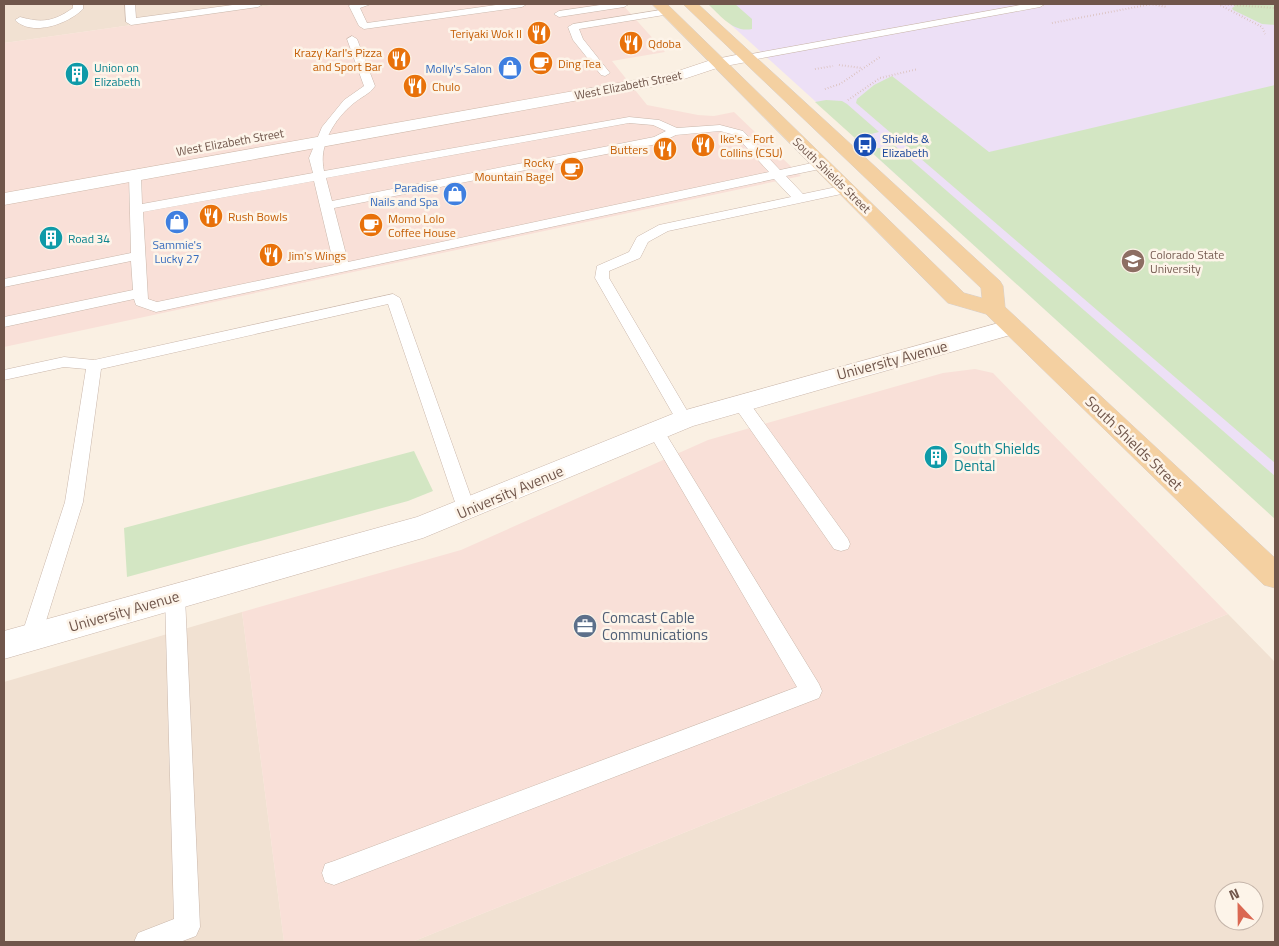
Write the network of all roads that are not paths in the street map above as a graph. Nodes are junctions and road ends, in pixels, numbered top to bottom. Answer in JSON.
{"nodes":[{"id":1,"x":78,"y":4,"type":"edge"},
{"id":2,"x":130,"y":4,"type":"edge"},
{"id":3,"x":258,"y":4,"type":"edge"},
{"id":4,"x":366,"y":4,"type":"edge"},
{"id":5,"x":522,"y":4,"type":"edge"},
{"id":6,"x":550,"y":4,"type":"edge"},
{"id":7,"x":624,"y":4,"type":"edge"},
{"id":8,"x":690,"y":4,"type":"edge"},
{"id":9,"x":1040,"y":4,"type":"edge"},
{"id":10,"x":457,"y":8,"type":"edge"},
{"id":11,"x":663,"y":8,"type":"edge"},
{"id":12,"x":559,"y":14,"type":"junction"},
{"id":13,"x":20,"y":20,"type":"dead end"},
{"id":14,"x":573,"y":27,"type":"junction"},
{"id":15,"x":352,"y":40,"type":"dead end"},
{"id":16,"x":746,"y":58,"type":"junction"},
{"id":17,"x":717,"y":63,"type":"junction"},
{"id":18,"x":597,"y":75,"type":"joint"},
{"id":19,"x":563,"y":81,"type":"dead end"},
{"id":20,"x":328,"y":125,"type":"junction"},
{"id":21,"x":674,"y":132,"type":"junction"},
{"id":22,"x":318,"y":143,"type":"junction"},
{"id":23,"x":821,"y":165,"type":"junction"},
{"id":24,"x":779,"y":174,"type":"junction"},
{"id":25,"x":319,"y":175,"type":"junction"},
{"id":26,"x":135,"y":176,"type":"junction"},
{"id":27,"x":4,"y":181,"type":"edge"},
{"id":28,"x":846,"y":189,"type":"junction"},
{"id":29,"x":800,"y":198,"type":"junction"},
{"id":30,"x":4,"y":199,"type":"edge"},
{"id":31,"x":327,"y":206,"type":"junction"},
{"id":32,"x":136,"y":209,"type":"junction"},
{"id":33,"x":138,"y":256,"type":"junction"},
{"id":34,"x":342,"y":267,"type":"junction"},
{"id":35,"x":4,"y":283,"type":"edge"},
{"id":36,"x":140,"y":293,"type":"junction"},
{"id":37,"x":1003,"y":318,"type":"junction"},
{"id":38,"x":4,"y":322,"type":"edge"},
{"id":39,"x":94,"y":365,"type":"junction"},
{"id":40,"x":4,"y":375,"type":"edge"},
{"id":41,"x":740,"y":402,"type":"junction"},
{"id":42,"x":684,"y":419,"type":"junction"},
{"id":43,"x":656,"y":430,"type":"junction"},
{"id":44,"x":467,"y":511,"type":"junction"},
{"id":45,"x":841,"y":544,"type":"dead end"},
{"id":46,"x":1275,"y":576,"type":"edge"},
{"id":47,"x":175,"y":597,"type":"junction"},
{"id":48,"x":31,"y":637,"type":"junction"},
{"id":49,"x":4,"y":645,"type":"edge"},
{"id":50,"x":334,"y":873,"type":"dead end"},
{"id":51,"x":188,"y":935,"type":"edge"},
{"id":52,"x":147,"y":942,"type":"edge"}],
"edges":[{"from":1,"to":13,"type":"lane"},
{"from":2,"to":3,"type":"lane"},
{"from":4,"to":10,"type":"lane"},
{"from":5,"to":10,"type":"lane"},
{"from":6,"to":12,"type":"lane"},
{"from":7,"to":12,"type":"lane"},
{"from":8,"to":16,"type":"main road","name":"South Shields Street"},
{"from":9,"to":16,"type":"lane"},
{"from":11,"to":14,"type":"lane"},
{"from":11,"to":17,"type":"main road","name":"South Shields Street"},
{"from":12,"to":14,"type":"lane"},
{"from":14,"to":18,"type":"lane"},
{"from":15,"to":20,"type":"lane"},
{"from":16,"to":17,"type":"main road"},
{"from":16,"to":37,"type":"main road","name":"South Shields Street"},
{"from":17,"to":18,"type":"main road","name":"West Elizabeth Street"},
{"from":17,"to":22,"type":"main road","name":"West Elizabeth Street"},
{"from":17,"to":23,"type":"main road","name":"South Shields Street"},
{"from":19,"to":20,"type":"main road","name":"West Elizabeth Street"},
{"from":20,"to":22,"type":"lane"},
{"from":20,"to":27,"type":"main road","name":"West Elizabeth Street"},
{"from":21,"to":24,"type":"lane"},
{"from":21,"to":25,"type":"lane"},
{"from":21,"to":31,"type":"lane"},
{"from":22,"to":25,"type":"lane"},
{"from":22,"to":26,"type":"main road","name":"West Elizabeth Street"},
{"from":23,"to":24,"type":"lane"},
{"from":23,"to":28,"type":"main road","name":"South Shields Street"},
{"from":24,"to":29,"type":"lane"},
{"from":24,"to":34,"type":"lane"},
{"from":25,"to":31,"type":"lane"},
{"from":25,"to":32,"type":"lane"},
{"from":26,"to":30,"type":"main road","name":"West Elizabeth Street"},
{"from":26,"to":32,"type":"lane"},
{"from":28,"to":29,"type":"lane"},
{"from":28,"to":37,"type":"main road","name":"South Shields Street"},
{"from":29,"to":42,"type":"lane"},
{"from":31,"to":34,"type":"lane"},
{"from":32,"to":33,"type":"lane"},
{"from":33,"to":35,"type":"lane"},
{"from":33,"to":36,"type":"lane"},
{"from":34,"to":36,"type":"lane"},
{"from":36,"to":38,"type":"lane"},
{"from":37,"to":41,"type":"main road","name":"University Avenue"},
{"from":37,"to":46,"type":"main road","name":"South Shields Street"},
{"from":39,"to":40,"type":"lane"},
{"from":39,"to":44,"type":"lane"},
{"from":39,"to":48,"type":"lane"},
{"from":41,"to":42,"type":"main road","name":"University Avenue"},
{"from":41,"to":45,"type":"lane"},
{"from":42,"to":43,"type":"main road","name":"University Avenue"},
{"from":43,"to":44,"type":"main road","name":"University Avenue"},
{"from":43,"to":50,"type":"lane"},
{"from":44,"to":47,"type":"main road","name":"University Avenue"},
{"from":47,"to":48,"type":"main road","name":"University Avenue"},
{"from":47,"to":51,"type":"lane"},
{"from":48,"to":49,"type":"main road","name":"University Avenue"},
{"from":51,"to":52,"type":"lane"}]}
